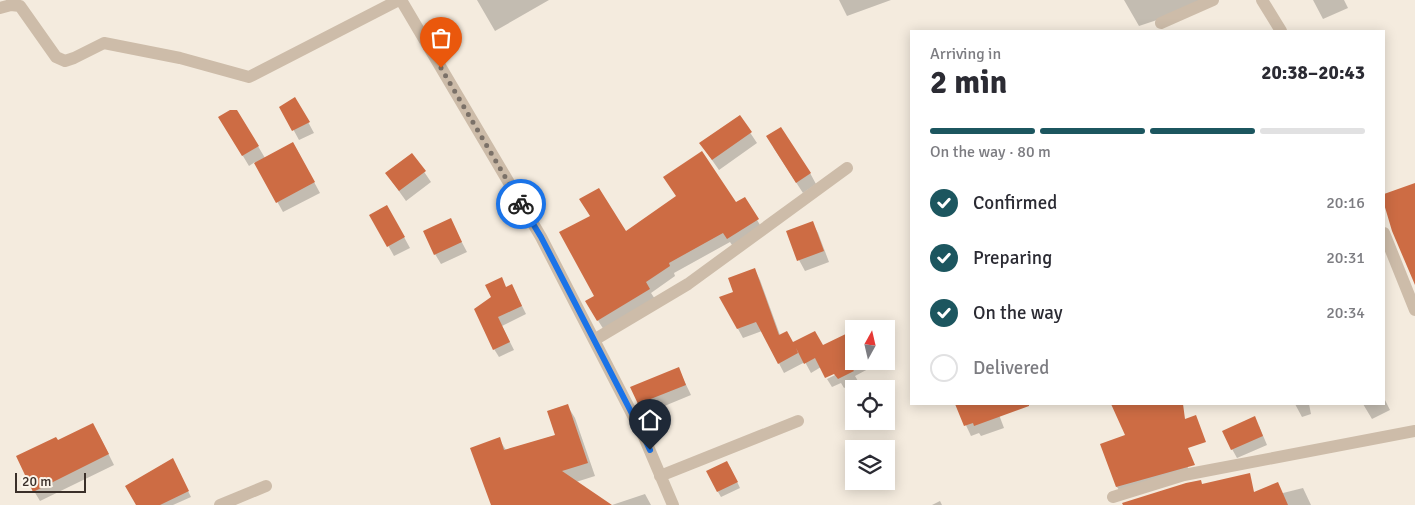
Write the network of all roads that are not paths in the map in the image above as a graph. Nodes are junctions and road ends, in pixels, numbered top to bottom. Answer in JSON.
{"nodes":[{"id":1,"x":400,"y":0,"type":"edge"},
{"id":2,"x":1212,"y":0,"type":"edge"},
{"id":3,"x":1262,"y":0,"type":"edge"},
{"id":4,"x":0,"y":8,"type":"edge"},
{"id":5,"x":1161,"y":23,"type":"dead end"},
{"id":6,"x":1280,"y":30,"type":"edge"},
{"id":7,"x":847,"y":168,"type":"dead end"},
{"id":8,"x":1385,"y":235,"type":"edge"},
{"id":9,"x":1415,"y":310,"type":"edge"},
{"id":10,"x":594,"y":340,"type":"junction"},
{"id":11,"x":798,"y":421,"type":"dead end"},
{"id":12,"x":1415,"y":431,"type":"edge"},
{"id":13,"x":660,"y":476,"type":"junction"},
{"id":14,"x":266,"y":486,"type":"dead end"},
{"id":15,"x":1113,"y":497,"type":"dead end"},
{"id":16,"x":220,"y":505,"type":"edge"},
{"id":17,"x":673,"y":505,"type":"edge"}],
"edges":[{"from":1,"to":4,"type":"street"},
{"from":1,"to":10,"type":"street"},
{"from":2,"to":5,"type":"street"},
{"from":3,"to":6,"type":"street"},
{"from":7,"to":10,"type":"street"},
{"from":8,"to":9,"type":"street"},
{"from":10,"to":13,"type":"street"},
{"from":11,"to":13,"type":"street"},
{"from":12,"to":15,"type":"street"},
{"from":13,"to":17,"type":"street"},
{"from":14,"to":16,"type":"street"}]}
